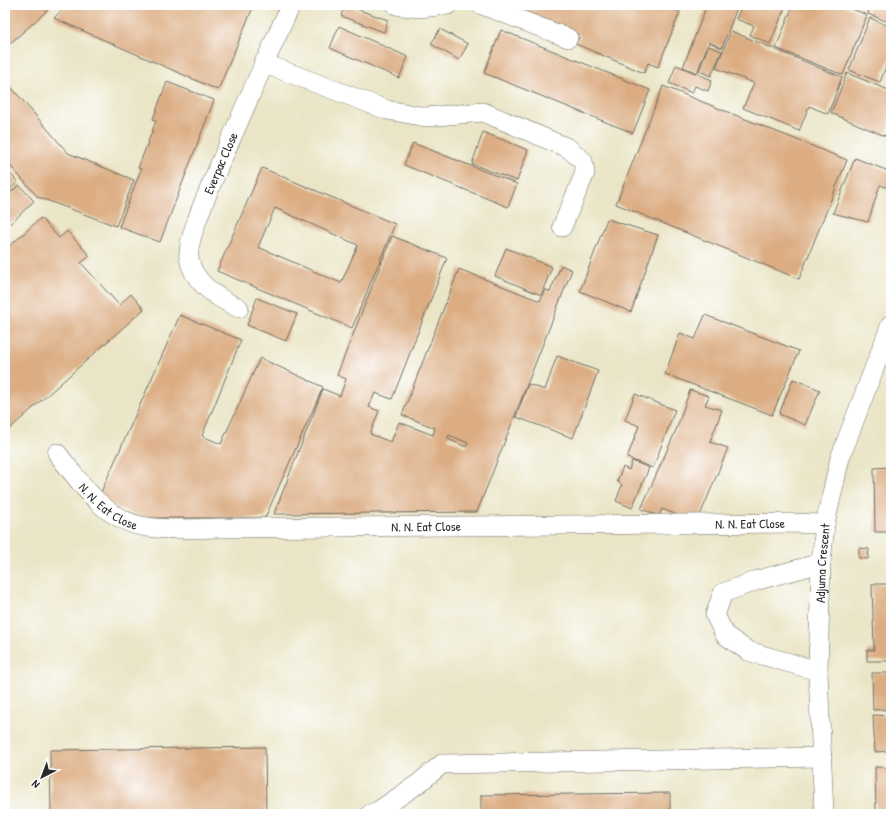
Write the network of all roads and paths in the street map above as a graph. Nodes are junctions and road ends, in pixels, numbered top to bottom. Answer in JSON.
{"nodes":[{"id":1,"x":291,"y":5,"type":"edge"},
{"id":2,"x":396,"y":5,"type":"edge"},
{"id":3,"x":448,"y":5,"type":"edge"},
{"id":4,"x":482,"y":5,"type":"edge"},
{"id":5,"x":568,"y":38,"type":"dead end"},
{"id":6,"x":263,"y":63,"type":"junction"},
{"id":7,"x":562,"y":227,"type":"dead end"},
{"id":8,"x":239,"y":308,"type":"dead end"},
{"id":9,"x":891,"y":324,"type":"edge"},
{"id":10,"x":57,"y":453,"type":"dead end"},
{"id":11,"x":825,"y":524,"type":"junction"},
{"id":12,"x":821,"y":563,"type":"junction"},
{"id":13,"x":818,"y":671,"type":"junction"},
{"id":14,"x":822,"y":757,"type":"junction"},
{"id":15,"x":370,"y":814,"type":"edge"},
{"id":16,"x":824,"y":814,"type":"edge"}],
"edges":[{"from":1,"to":6,"type":"lane","name":"Everpac Close"},
{"from":2,"to":3,"type":"lane"},
{"from":4,"to":5,"type":"lane"},
{"from":6,"to":7,"type":"lane"},
{"from":6,"to":8,"type":"lane","name":"Everpac Close"},
{"from":9,"to":11,"type":"lane","name":"Adjuma Crescent"},
{"from":10,"to":11,"type":"lane","name":"N. N. Eat Close"},
{"from":11,"to":12,"type":"lane","name":"Adjuma Crescent"},
{"from":12,"to":13,"type":"lane","name":"Adjuma Crescent"},
{"from":12,"to":13,"type":"lane"},
{"from":13,"to":14,"type":"lane","name":"Adjuma Crescent"},
{"from":14,"to":15,"type":"lane"},
{"from":14,"to":16,"type":"lane","name":"Adjuma Crescent"}]}
